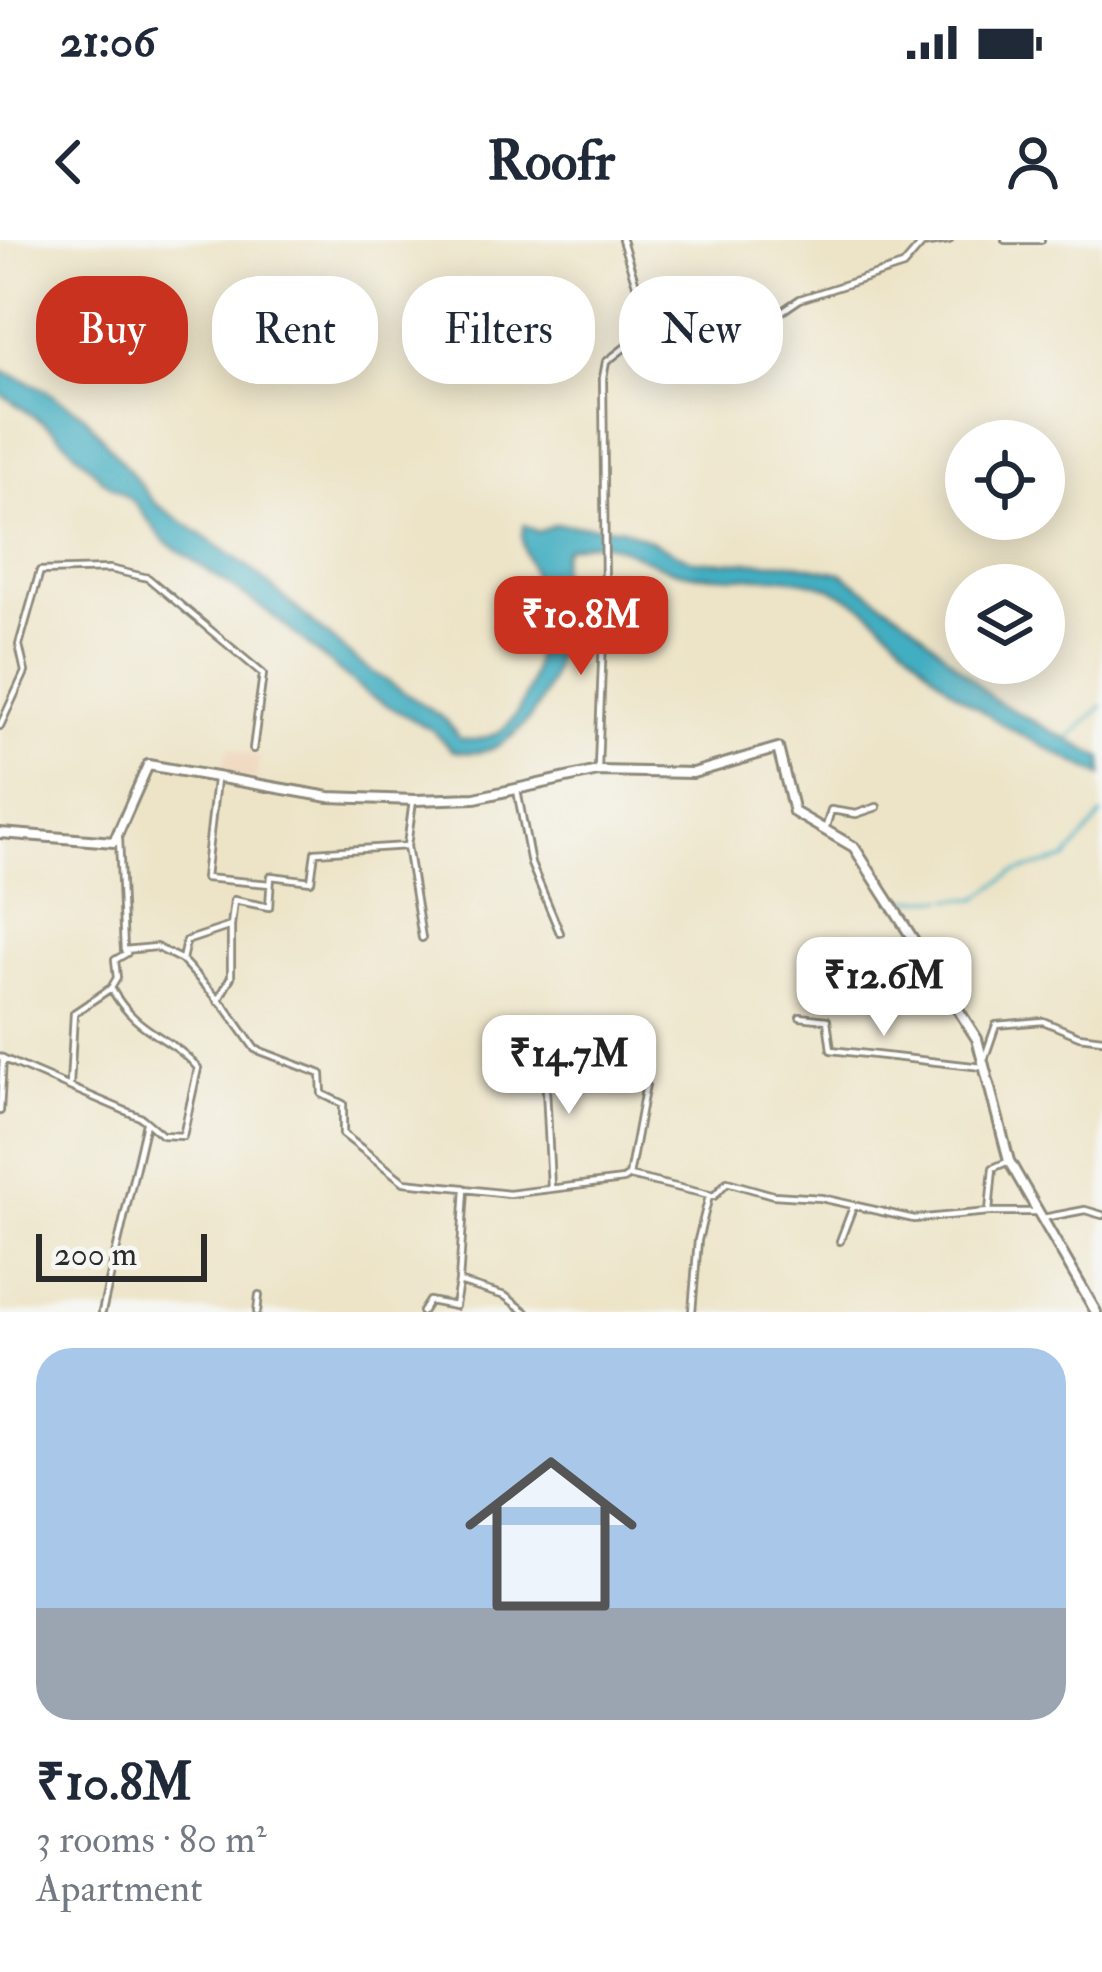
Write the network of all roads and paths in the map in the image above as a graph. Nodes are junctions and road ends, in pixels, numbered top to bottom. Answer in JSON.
{"nodes":[{"id":1,"x":622,"y":240,"type":"edge"},
{"id":2,"x":949,"y":240,"type":"edge"},
{"id":3,"x":1005,"y":240,"type":"edge"},
{"id":4,"x":1041,"y":240,"type":"edge"},
{"id":5,"x":633,"y":276,"type":"edge"},
{"id":6,"x":783,"y":311,"type":"edge"},
{"id":7,"x":619,"y":354,"type":"edge"},
{"id":8,"x":0,"y":726,"type":"edge"},
{"id":9,"x":253,"y":749,"type":"dead end"},
{"id":10,"x":598,"y":771,"type":"junction"},
{"id":11,"x":216,"y":780,"type":"junction"},
{"id":12,"x":517,"y":790,"type":"junction"},
{"id":13,"x":413,"y":800,"type":"junction"},
{"id":14,"x":877,"y":807,"type":"dead end"},
{"id":15,"x":826,"y":830,"type":"junction"},
{"id":16,"x":0,"y":833,"type":"edge"},
{"id":17,"x":119,"y":838,"type":"junction"},
{"id":18,"x":407,"y":847,"type":"junction"},
{"id":19,"x":271,"y":880,"type":"junction"},
{"id":20,"x":231,"y":926,"type":"junction"},
{"id":21,"x":560,"y":933,"type":"dead end"},
{"id":22,"x":422,"y":938,"type":"dead end"},
{"id":23,"x":127,"y":953,"type":"junction"},
{"id":24,"x":182,"y":960,"type":"junction"},
{"id":25,"x":111,"y":988,"type":"junction"},
{"id":26,"x":218,"y":1001,"type":"junction"},
{"id":27,"x":800,"y":1017,"type":"dead end"},
{"id":28,"x":1102,"y":1039,"type":"edge"},
{"id":29,"x":544,"y":1049,"type":"dead end"},
{"id":30,"x":2,"y":1058,"type":"edge"},
{"id":31,"x":987,"y":1062,"type":"junction"},
{"id":32,"x":646,"y":1084,"type":"dead end"},
{"id":33,"x":70,"y":1085,"type":"junction"},
{"id":34,"x":0,"y":1111,"type":"edge"},
{"id":35,"x":146,"y":1123,"type":"junction"},
{"id":36,"x":1009,"y":1161,"type":"junction"},
{"id":37,"x":629,"y":1176,"type":"junction"},
{"id":38,"x":551,"y":1187,"type":"junction"},
{"id":39,"x":465,"y":1189,"type":"junction"},
{"id":40,"x":709,"y":1196,"type":"junction"},
{"id":41,"x":853,"y":1207,"type":"junction"},
{"id":42,"x":988,"y":1212,"type":"junction"},
{"id":43,"x":1102,"y":1215,"type":"edge"},
{"id":44,"x":1039,"y":1216,"type":"junction"},
{"id":45,"x":840,"y":1241,"type":"dead end"},
{"id":46,"x":459,"y":1282,"type":"junction"},
{"id":47,"x":259,"y":1295,"type":"dead end"},
{"id":48,"x":102,"y":1312,"type":"edge"},
{"id":49,"x":257,"y":1312,"type":"edge"},
{"id":50,"x":422,"y":1312,"type":"edge"},
{"id":51,"x":526,"y":1312,"type":"edge"},
{"id":52,"x":692,"y":1312,"type":"edge"},
{"id":53,"x":1096,"y":1312,"type":"edge"}],
"edges":[{"from":1,"to":5,"type":"street"},
{"from":2,"to":6,"type":"street"},
{"from":3,"to":4,"type":"street"},
{"from":7,"to":10,"type":"street"},
{"from":8,"to":9,"type":"street"},
{"from":10,"to":12,"type":"main road"},
{"from":10,"to":15,"type":"main road"},
{"from":11,"to":13,"type":"main road"},
{"from":11,"to":17,"type":"main road"},
{"from":11,"to":19,"type":"street"},
{"from":12,"to":13,"type":"main road"},
{"from":12,"to":21,"type":"street"},
{"from":13,"to":18,"type":"street"},
{"from":14,"to":15,"type":"street"},
{"from":15,"to":31,"type":"main road"},
{"from":16,"to":17,"type":"main road"},
{"from":17,"to":23,"type":"street"},
{"from":18,"to":19,"type":"street"},
{"from":18,"to":22,"type":"street"},
{"from":19,"to":20,"type":"street"},
{"from":20,"to":24,"type":"street"},
{"from":20,"to":26,"type":"street"},
{"from":23,"to":24,"type":"street"},
{"from":23,"to":25,"type":"street"},
{"from":24,"to":26,"type":"street"},
{"from":25,"to":33,"type":"street"},
{"from":25,"to":35,"type":"street"},
{"from":26,"to":39,"type":"street"},
{"from":27,"to":31,"type":"street"},
{"from":28,"to":31,"type":"street"},
{"from":29,"to":38,"type":"street"},
{"from":30,"to":33,"type":"street"},
{"from":30,"to":34,"type":"street"},
{"from":31,"to":36,"type":"main road"},
{"from":32,"to":37,"type":"street"},
{"from":33,"to":35,"type":"street"},
{"from":35,"to":48,"type":"street"},
{"from":36,"to":42,"type":"street"},
{"from":36,"to":44,"type":"main road"},
{"from":37,"to":38,"type":"street"},
{"from":37,"to":40,"type":"street"},
{"from":38,"to":39,"type":"street"},
{"from":39,"to":46,"type":"street"},
{"from":40,"to":41,"type":"street"},
{"from":40,"to":52,"type":"street"},
{"from":41,"to":42,"type":"street"},
{"from":41,"to":45,"type":"street"},
{"from":42,"to":44,"type":"street"},
{"from":43,"to":44,"type":"street"},
{"from":44,"to":53,"type":"main road"},
{"from":46,"to":50,"type":"street"},
{"from":46,"to":51,"type":"street"},
{"from":47,"to":49,"type":"street"}]}
